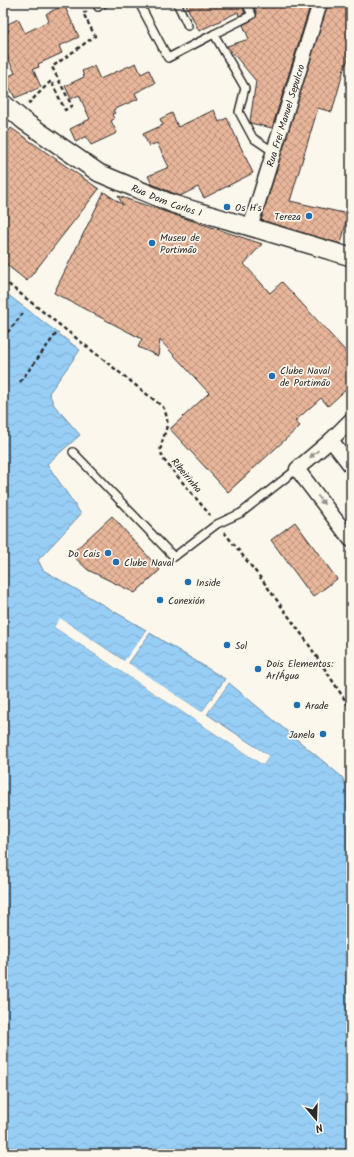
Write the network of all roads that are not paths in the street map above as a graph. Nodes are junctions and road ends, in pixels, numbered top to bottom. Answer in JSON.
{"nodes":[{"id":1,"x":139,"y":3,"type":"edge"},
{"id":2,"x":177,"y":3,"type":"edge"},
{"id":3,"x":246,"y":3,"type":"edge"},
{"id":4,"x":320,"y":3,"type":"edge"},
{"id":5,"x":188,"y":26,"type":"dead end"},
{"id":6,"x":214,"y":34,"type":"junction"},
{"id":7,"x":3,"y":103,"type":"edge"},
{"id":8,"x":274,"y":152,"type":"junction"},
{"id":9,"x":250,"y":228,"type":"junction"},
{"id":10,"x":303,"y":243,"type":"junction"},
{"id":11,"x":351,"y":257,"type":"edge"},
{"id":12,"x":351,"y":267,"type":"edge"},
{"id":13,"x":351,"y":420,"type":"edge"},
{"id":14,"x":331,"y":440,"type":"junction"},
{"id":15,"x":73,"y":452,"type":"dead end"},
{"id":16,"x":351,"y":466,"type":"edge"},
{"id":17,"x":297,"y":469,"type":"junction"},
{"id":18,"x":351,"y":540,"type":"edge"}],
"edges":[{"from":1,"to":6,"type":"lane"},
{"from":2,"to":5,"type":"lane"},
{"from":3,"to":6,"type":"lane"},
{"from":4,"to":8,"type":"street","name":"Rua Frei Manuel Sepulcro"},
{"from":6,"to":8,"type":"lane"},
{"from":7,"to":9,"type":"street","name":"Rua Dom Carlos I"},
{"from":8,"to":9,"type":"street","name":"Rua Frei Manuel Sepulcro"},
{"from":9,"to":10,"type":"street","name":"Rua Dom Carlos I"},
{"from":10,"to":11,"type":"street","name":"Rua Dom Carlos I"},
{"from":10,"to":12,"type":"street"},
{"from":13,"to":14,"type":"street"},
{"from":14,"to":16,"type":"street"},
{"from":14,"to":17,"type":"street","one_way":true},
{"from":15,"to":17,"type":"lane"},
{"from":17,"to":18,"type":"street","one_way":true}]}
